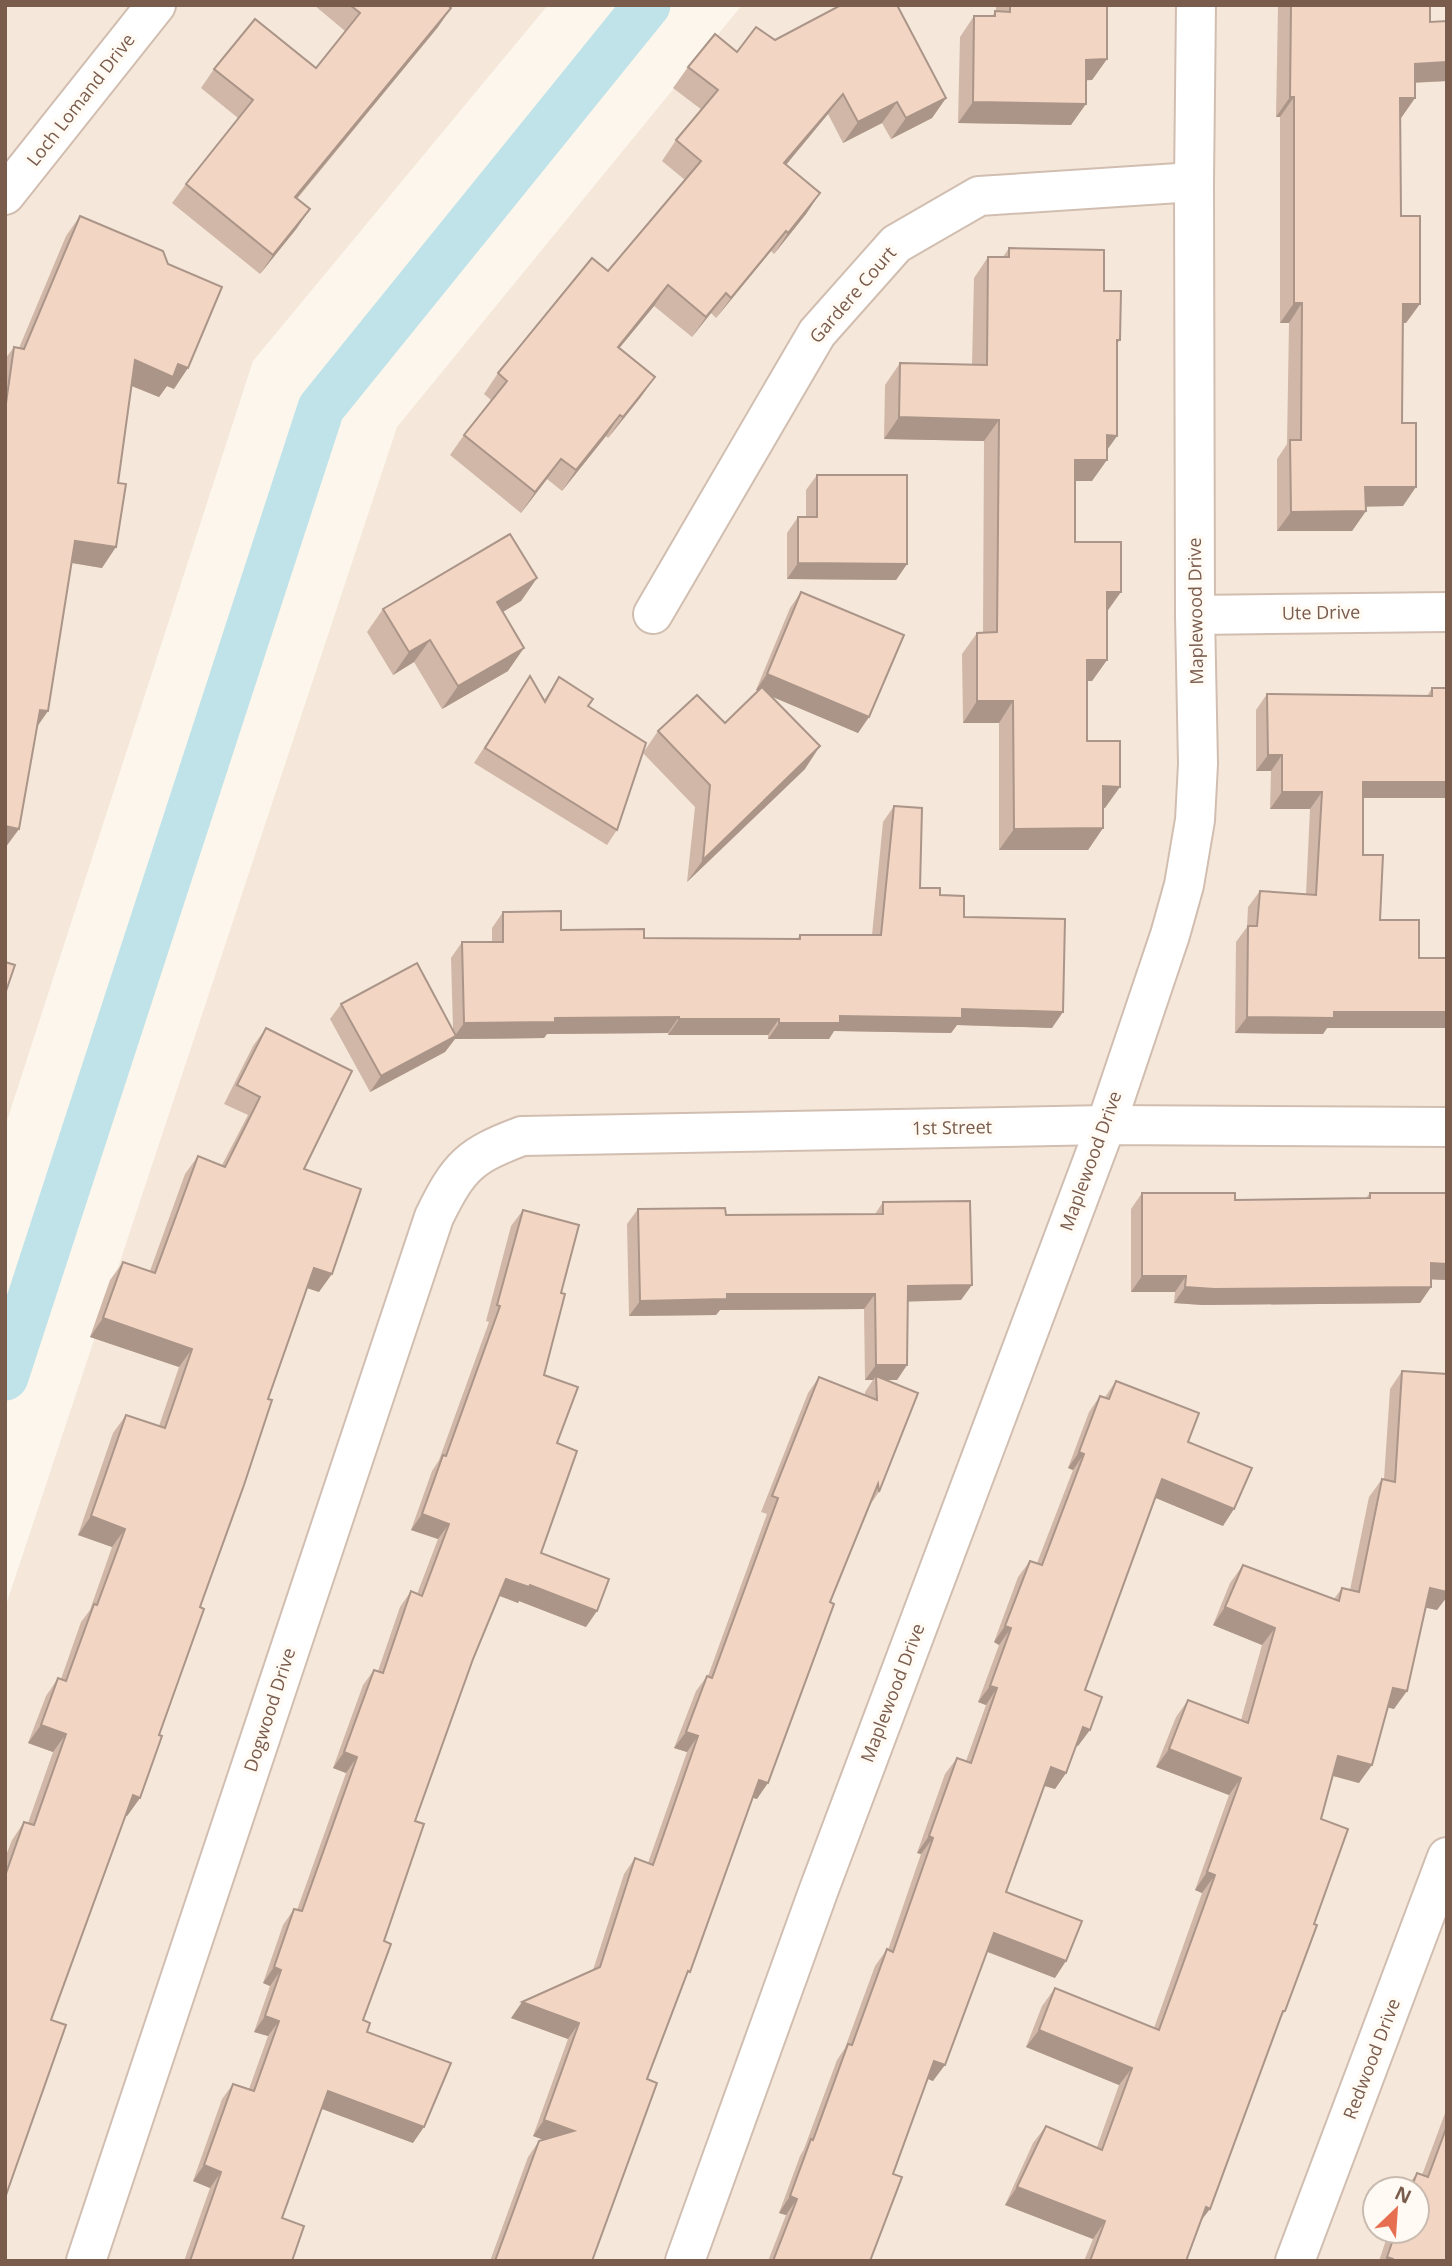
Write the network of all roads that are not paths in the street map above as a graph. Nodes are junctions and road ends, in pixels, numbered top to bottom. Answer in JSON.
{"nodes":[{"id":1,"x":156,"y":5,"type":"edge"},
{"id":2,"x":1196,"y":5,"type":"edge"},
{"id":3,"x":1194,"y":182,"type":"junction"},
{"id":4,"x":5,"y":195,"type":"edge"},
{"id":5,"x":1447,"y":612,"type":"edge"},
{"id":6,"x":653,"y":614,"type":"dead end"},
{"id":7,"x":1195,"y":615,"type":"junction"},
{"id":8,"x":1106,"y":1125,"type":"junction"},
{"id":9,"x":1447,"y":1127,"type":"edge"},
{"id":10,"x":466,"y":1165,"type":"joint"},
{"id":11,"x":1447,"y":1857,"type":"edge"},
{"id":12,"x":86,"y":2261,"type":"edge"},
{"id":13,"x":685,"y":2261,"type":"edge"},
{"id":14,"x":1295,"y":2261,"type":"edge"}],
"edges":[{"from":1,"to":4,"type":"street","name":"Loch Lomand Drive"},
{"from":2,"to":3,"type":"street","name":"Maplewood Drive"},
{"from":3,"to":6,"type":"street","name":"Gardere Court"},
{"from":3,"to":7,"type":"street","name":"Maplewood Drive"},
{"from":5,"to":7,"type":"street","name":"Ute Drive"},
{"from":7,"to":8,"type":"street","name":"Maplewood Drive"},
{"from":8,"to":9,"type":"street","name":"1st Street"},
{"from":8,"to":10,"type":"street","name":"1st Street"},
{"from":8,"to":13,"type":"street","name":"Maplewood Drive"},
{"from":10,"to":12,"type":"street","name":"Dogwood Drive"},
{"from":11,"to":14,"type":"street","name":"Redwood Drive"}]}
